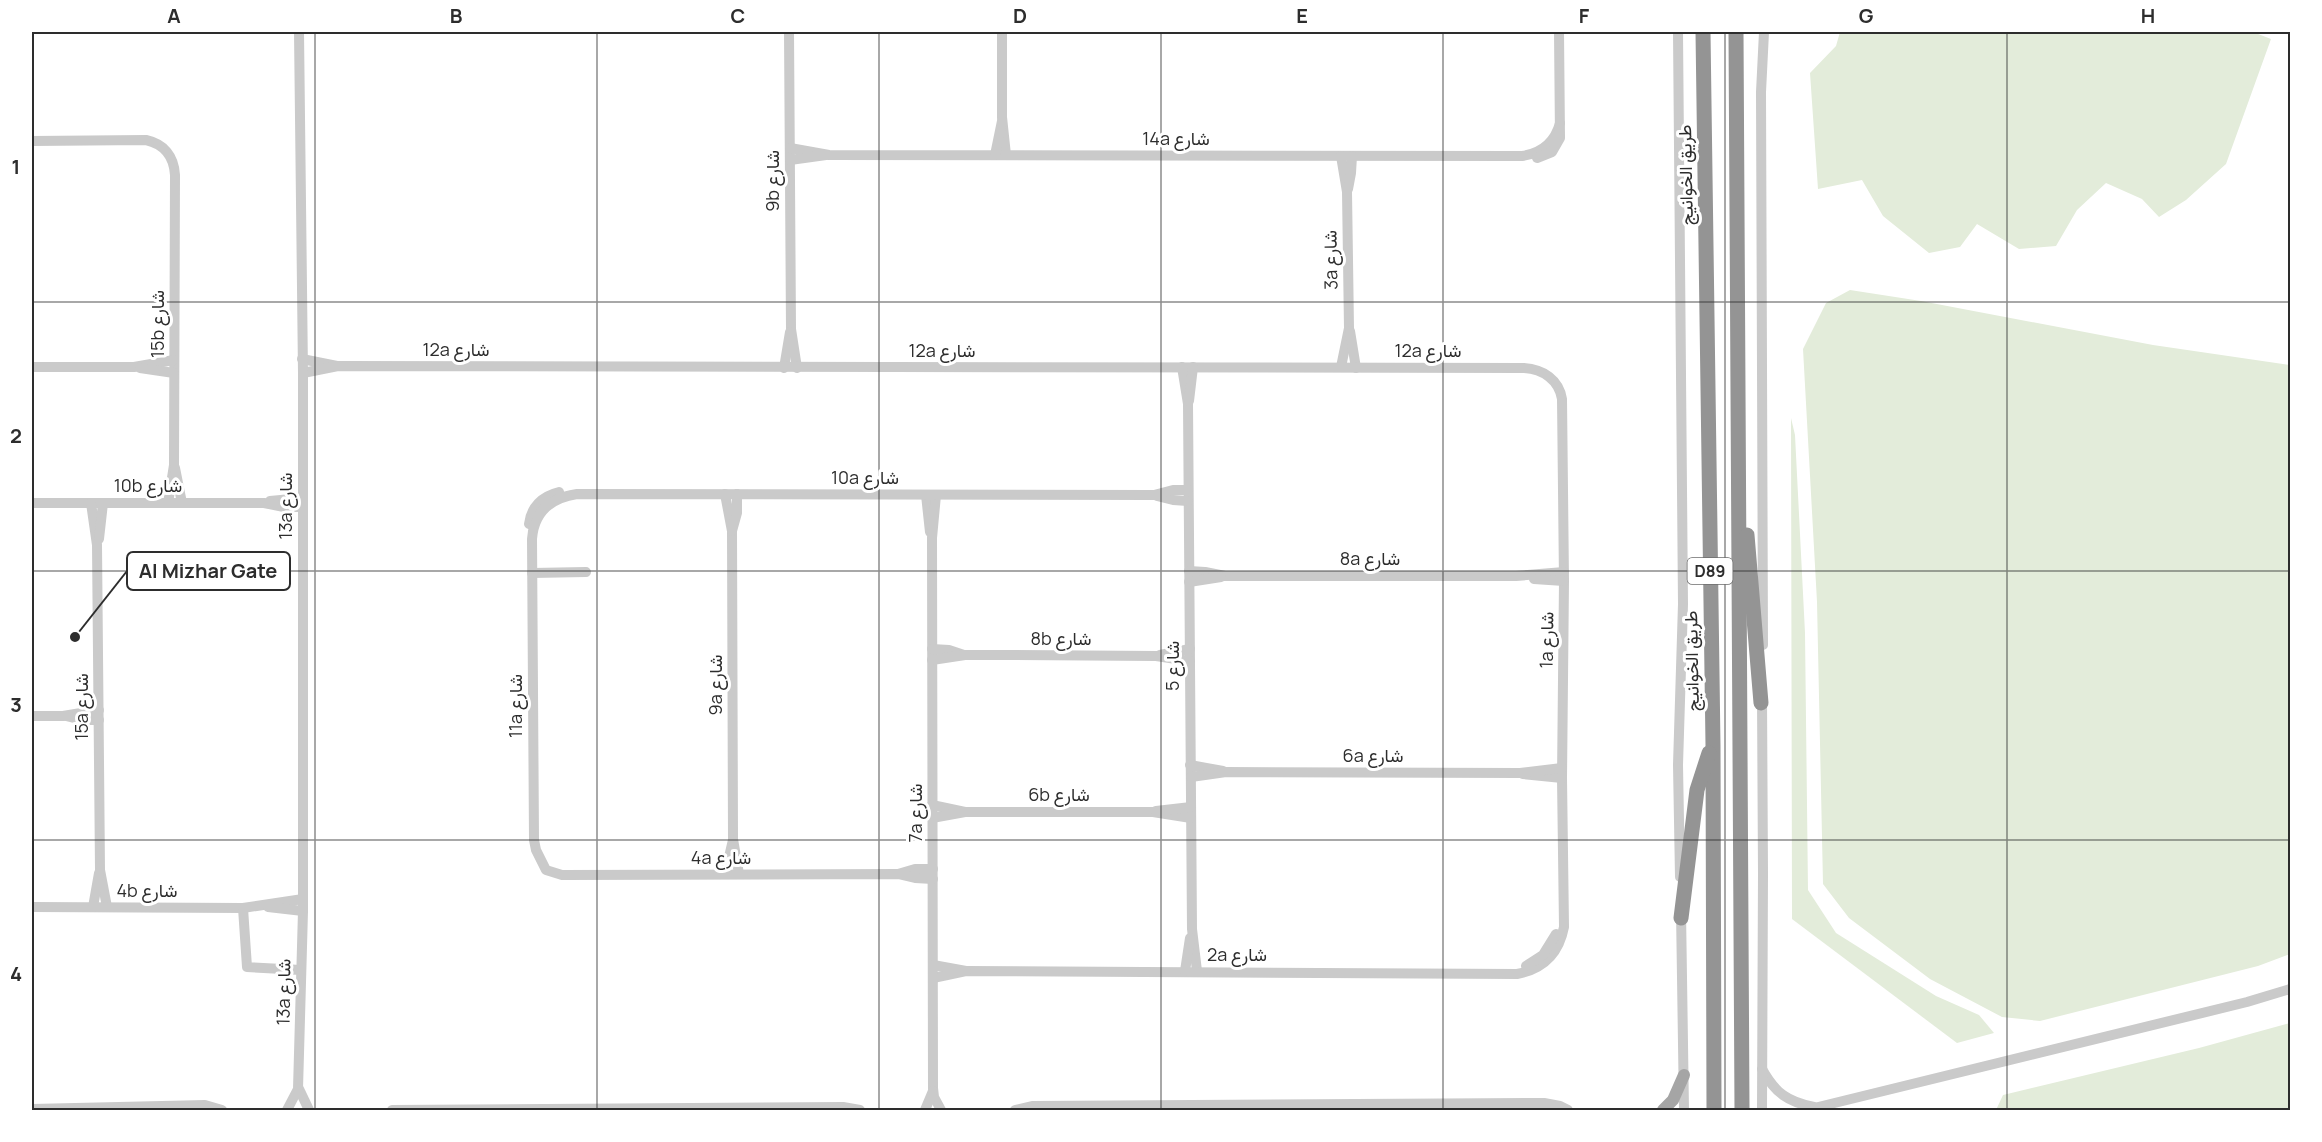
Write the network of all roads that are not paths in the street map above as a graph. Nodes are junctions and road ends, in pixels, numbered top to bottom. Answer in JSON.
{"nodes":[{"id":1,"x":299,"y":32,"type":"edge"},
{"id":2,"x":789,"y":32,"type":"edge"},
{"id":3,"x":1002,"y":32,"type":"edge"},
{"id":4,"x":1559,"y":32,"type":"edge"},
{"id":5,"x":1678,"y":32,"type":"edge"},
{"id":6,"x":1703,"y":32,"type":"edge"},
{"id":7,"x":1736,"y":32,"type":"edge"},
{"id":8,"x":1764,"y":32,"type":"edge"},
{"id":9,"x":32,"y":141,"type":"edge"},
{"id":10,"x":790,"y":148,"type":"junction"},
{"id":11,"x":829,"y":155,"type":"junction"},
{"id":12,"x":1001,"y":155,"type":"junction"},
{"id":13,"x":1347,"y":156,"type":"junction"},
{"id":14,"x":790,"y":160,"type":"junction"},
{"id":15,"x":1349,"y":328,"type":"junction"},
{"id":16,"x":790,"y":329,"type":"junction"},
{"id":17,"x":302,"y":359,"type":"junction"},
{"id":18,"x":174,"y":360,"type":"junction"},
{"id":19,"x":338,"y":366,"type":"junction"},
{"id":20,"x":32,"y":367,"type":"edge"},
{"id":21,"x":134,"y":367,"type":"junction"},
{"id":22,"x":1188,"y":367,"type":"junction"},
{"id":23,"x":1341,"y":367,"type":"junction"},
{"id":24,"x":784,"y":368,"type":"junction"},
{"id":25,"x":797,"y":368,"type":"junction"},
{"id":26,"x":1356,"y":368,"type":"junction"},
{"id":27,"x":303,"y":373,"type":"junction"},
{"id":28,"x":174,"y":374,"type":"junction"},
{"id":29,"x":1545,"y":374,"type":"joint"},
{"id":30,"x":174,"y":465,"type":"junction"},
{"id":31,"x":1739,"y":465,"type":"junction"},
{"id":32,"x":725,"y":494,"type":"junction"},
{"id":33,"x":737,"y":494,"type":"junction"},
{"id":34,"x":931,"y":495,"type":"junction"},
{"id":35,"x":1188,"y":495,"type":"junction"},
{"id":36,"x":302,"y":502,"type":"junction"},
{"id":37,"x":545,"y":502,"type":"joint"},
{"id":38,"x":32,"y":503,"type":"edge"},
{"id":39,"x":91,"y":503,"type":"junction"},
{"id":40,"x":103,"y":503,"type":"junction"},
{"id":41,"x":168,"y":503,"type":"junction"},
{"id":42,"x":182,"y":503,"type":"junction"},
{"id":43,"x":732,"y":531,"type":"junction"},
{"id":44,"x":98,"y":545,"type":"junction"},
{"id":45,"x":586,"y":572,"type":"dead end"},
{"id":46,"x":532,"y":573,"type":"junction"},
{"id":47,"x":1564,"y":576,"type":"junction"},
{"id":48,"x":1189,"y":577,"type":"junction"},
{"id":49,"x":932,"y":655,"type":"junction"},
{"id":50,"x":1190,"y":655,"type":"junction"},
{"id":51,"x":1761,"y":703,"type":"junction"},
{"id":52,"x":99,"y":715,"type":"junction"},
{"id":53,"x":32,"y":716,"type":"edge"},
{"id":54,"x":1713,"y":745,"type":"junction"},
{"id":55,"x":1190,"y":765,"type":"junction"},
{"id":56,"x":1226,"y":772,"type":"junction"},
{"id":57,"x":1562,"y":773,"type":"junction"},
{"id":58,"x":1191,"y":777,"type":"junction"},
{"id":59,"x":932,"y":805,"type":"junction"},
{"id":60,"x":965,"y":812,"type":"junction"},
{"id":61,"x":1191,"y":812,"type":"junction"},
{"id":62,"x":933,"y":818,"type":"junction"},
{"id":63,"x":733,"y":839,"type":"junction"},
{"id":64,"x":100,"y":870,"type":"junction"},
{"id":65,"x":546,"y":870,"type":"joint"},
{"id":66,"x":725,"y":874,"type":"junction"},
{"id":67,"x":739,"y":874,"type":"junction"},
{"id":68,"x":933,"y":874,"type":"junction"},
{"id":69,"x":303,"y":899,"type":"junction"},
{"id":70,"x":262,"y":906,"type":"junction"},
{"id":71,"x":32,"y":907,"type":"edge"},
{"id":72,"x":93,"y":907,"type":"junction"},
{"id":73,"x":107,"y":907,"type":"junction"},
{"id":74,"x":243,"y":908,"type":"junction"},
{"id":75,"x":303,"y":911,"type":"junction"},
{"id":76,"x":1681,"y":918,"type":"junction"},
{"id":77,"x":1192,"y":929,"type":"junction"},
{"id":78,"x":1551,"y":952,"type":"joint"},
{"id":79,"x":933,"y":965,"type":"junction"},
{"id":80,"x":301,"y":970,"type":"junction"},
{"id":81,"x":966,"y":971,"type":"junction"},
{"id":82,"x":1185,"y":971,"type":"junction"},
{"id":83,"x":1197,"y":971,"type":"junction"},
{"id":84,"x":933,"y":978,"type":"junction"},
{"id":85,"x":2290,"y":989,"type":"edge"},
{"id":86,"x":1762,"y":1068,"type":"junction"},
{"id":87,"x":1684,"y":1075,"type":"junction"},
{"id":88,"x":933,"y":1088,"type":"junction"},
{"id":89,"x":298,"y":1089,"type":"junction"},
{"id":90,"x":32,"y":1109,"type":"edge"},
{"id":91,"x":1810,"y":1109,"type":"edge"},
{"id":92,"x":222,"y":1110,"type":"edge"},
{"id":93,"x":287,"y":1110,"type":"edge"},
{"id":94,"x":309,"y":1110,"type":"edge"},
{"id":95,"x":392,"y":1110,"type":"edge"},
{"id":96,"x":860,"y":1110,"type":"edge"},
{"id":97,"x":925,"y":1110,"type":"edge"},
{"id":98,"x":941,"y":1110,"type":"edge"},
{"id":99,"x":1015,"y":1110,"type":"edge"},
{"id":100,"x":1568,"y":1110,"type":"edge"},
{"id":101,"x":1662,"y":1110,"type":"edge"},
{"id":102,"x":1684,"y":1110,"type":"edge"},
{"id":103,"x":1714,"y":1110,"type":"edge"},
{"id":104,"x":1742,"y":1110,"type":"edge"},
{"id":105,"x":1762,"y":1110,"type":"edge"}],
"edges":[{"from":1,"to":17,"type":"street","name":"13a شارع"},
{"from":2,"to":10,"type":"street","name":"9b شارع"},
{"from":3,"to":12,"type":"street"},
{"from":4,"to":13,"type":"street","name":"14a شارع"},
{"from":5,"to":76,"type":"street"},
{"from":6,"to":54,"type":"highway","name":"طريق الخوانيج","number":"D89"},
{"from":7,"to":31,"type":"highway","number":"D89"},
{"from":8,"to":51,"type":"street"},
{"from":9,"to":18,"type":"street","name":"15b شارع"},
{"from":10,"to":11,"type":"street","name":"14a شارع"},
{"from":10,"to":14,"type":"street","name":"9b شارع"},
{"from":11,"to":12,"type":"street","name":"14a شارع"},
{"from":11,"to":14,"type":"street","name":"14a شارع"},
{"from":12,"to":13,"type":"street","name":"14a شارع"},
{"from":13,"to":15,"type":"street","name":"3a شارع"},
{"from":14,"to":16,"type":"street","name":"9b شارع"},
{"from":15,"to":23,"type":"street","name":"3a شارع"},
{"from":15,"to":26,"type":"street","name":"3a شارع"},
{"from":16,"to":24,"type":"street","name":"9b شارع"},
{"from":16,"to":25,"type":"street","name":"9b شارع"},
{"from":17,"to":19,"type":"street","name":"12a شارع"},
{"from":17,"to":27,"type":"street","name":"13a شارع"},
{"from":18,"to":21,"type":"street"},
{"from":18,"to":28,"type":"street","name":"15b شارع"},
{"from":19,"to":24,"type":"street","name":"12a شارع"},
{"from":19,"to":27,"type":"street","name":"12a شارع"},
{"from":20,"to":21,"type":"street"},
{"from":21,"to":28,"type":"street"},
{"from":22,"to":23,"type":"street","name":"12a شارع"},
{"from":22,"to":25,"type":"street","name":"12a شارع"},
{"from":22,"to":35,"type":"street","name":"شارع 5"},
{"from":23,"to":26,"type":"street","name":"12a شارع"},
{"from":24,"to":25,"type":"street","name":"12a شارع"},
{"from":26,"to":29,"type":"street","name":"12a شارع"},
{"from":27,"to":36,"type":"street","name":"13a شارع"},
{"from":28,"to":30,"type":"street","name":"15b شارع"},
{"from":29,"to":47,"type":"street","name":"1a شارع"},
{"from":30,"to":41,"type":"street","name":"15b شارع"},
{"from":30,"to":42,"type":"street","name":"15b شارع"},
{"from":31,"to":51,"type":"highway"},
{"from":31,"to":104,"type":"highway","number":"D89"},
{"from":32,"to":33,"type":"street","name":"10a شارع"},
{"from":32,"to":37,"type":"street","name":"10a شارع"},
{"from":32,"to":43,"type":"street","name":"9a شارع"},
{"from":33,"to":34,"type":"street","name":"10a شارع"},
{"from":33,"to":43,"type":"street","name":"9a شارع"},
{"from":34,"to":35,"type":"street","name":"10a شارع"},
{"from":34,"to":49,"type":"street","name":"7a شارع"},
{"from":35,"to":48,"type":"street","name":"شارع 5"},
{"from":36,"to":42,"type":"street","name":"10b شارع"},
{"from":36,"to":69,"type":"street","name":"13a شارع"},
{"from":37,"to":46,"type":"street","name":"11a شارع"},
{"from":38,"to":39,"type":"street","name":"10b شارع"},
{"from":39,"to":40,"type":"street","name":"10b شارع"},
{"from":39,"to":44,"type":"street","name":"15a شارع"},
{"from":40,"to":41,"type":"street","name":"10b شارع"},
{"from":40,"to":44,"type":"street","name":"15a شارع"},
{"from":41,"to":42,"type":"street","name":"10b شارع"},
{"from":43,"to":63,"type":"street","name":"9a شارع"},
{"from":44,"to":52,"type":"street","name":"15a شارع"},
{"from":45,"to":46,"type":"street"},
{"from":46,"to":65,"type":"street","name":"11a شارع"},
{"from":47,"to":48,"type":"street","name":"8a شارع"},
{"from":47,"to":57,"type":"street","name":"1a شارع"},
{"from":48,"to":50,"type":"street","name":"شارع 5"},
{"from":49,"to":50,"type":"street","name":"8b شارع"},
{"from":49,"to":59,"type":"street","name":"7a شارع"},
{"from":50,"to":55,"type":"street","name":"شارع 5"},
{"from":51,"to":86,"type":"street"},
{"from":52,"to":53,"type":"street"},
{"from":52,"to":64,"type":"street","name":"15a شارع"},
{"from":54,"to":76,"type":"highway"},
{"from":54,"to":103,"type":"highway","name":"طريق الخوانيج","number":"D89"},
{"from":55,"to":56,"type":"street","name":"6a شارع"},
{"from":55,"to":58,"type":"street","name":"شارع 5"},
{"from":56,"to":57,"type":"street","name":"6a شارع"},
{"from":56,"to":58,"type":"street","name":"6a شارع"},
{"from":57,"to":78,"type":"street","name":"1a شارع"},
{"from":58,"to":61,"type":"street","name":"شارع 5"},
{"from":59,"to":60,"type":"street","name":"6b شارع"},
{"from":59,"to":62,"type":"street","name":"7a شارع"},
{"from":60,"to":61,"type":"street","name":"6b شارع"},
{"from":60,"to":62,"type":"street","name":"6b شارع"},
{"from":61,"to":77,"type":"street","name":"شارع 5"},
{"from":62,"to":68,"type":"street","name":"7a شارع"},
{"from":63,"to":66,"type":"street","name":"9a شارع"},
{"from":63,"to":67,"type":"street","name":"9a شارع"},
{"from":64,"to":72,"type":"street","name":"15a شارع"},
{"from":64,"to":73,"type":"street","name":"15a شارع"},
{"from":65,"to":66,"type":"street","name":"4a شارع"},
{"from":66,"to":67,"type":"street","name":"4a شارع"},
{"from":67,"to":68,"type":"street","name":"4a شارع"},
{"from":68,"to":79,"type":"street","name":"7a شارع"},
{"from":69,"to":70,"type":"street","name":"4b شارع"},
{"from":69,"to":75,"type":"street","name":"13a شارع"},
{"from":70,"to":74,"type":"street","name":"4b شارع"},
{"from":70,"to":75,"type":"street","name":"4b شارع"},
{"from":71,"to":72,"type":"street","name":"4b شارع"},
{"from":72,"to":73,"type":"street","name":"4b شارع"},
{"from":73,"to":74,"type":"street","name":"4b شارع"},
{"from":74,"to":80,"type":"street"},
{"from":75,"to":80,"type":"street","name":"13a شارع"},
{"from":76,"to":87,"type":"street"},
{"from":77,"to":82,"type":"street","name":"شارع 5"},
{"from":77,"to":83,"type":"street","name":"شارع 5"},
{"from":78,"to":83,"type":"street","name":"2a شارع"},
{"from":79,"to":81,"type":"street","name":"2a شارع"},
{"from":79,"to":84,"type":"street","name":"7a شارع"},
{"from":80,"to":89,"type":"street","name":"13a شارع"},
{"from":81,"to":82,"type":"street","name":"2a شارع"},
{"from":81,"to":84,"type":"street","name":"2a شارع"},
{"from":82,"to":83,"type":"street","name":"2a شارع"},
{"from":84,"to":88,"type":"street","name":"7a شارع"},
{"from":85,"to":91,"type":"street"},
{"from":86,"to":91,"type":"street"},
{"from":86,"to":105,"type":"street"},
{"from":87,"to":101,"type":"main road"},
{"from":87,"to":102,"type":"street"},
{"from":88,"to":97,"type":"street","name":"7a شارع"},
{"from":88,"to":98,"type":"street","name":"7a شارع"},
{"from":89,"to":93,"type":"street","name":"13a شارع"},
{"from":89,"to":94,"type":"street","name":"13a شارع"},
{"from":90,"to":92,"type":"street"},
{"from":95,"to":96,"type":"street"},
{"from":99,"to":100,"type":"street"}]}
